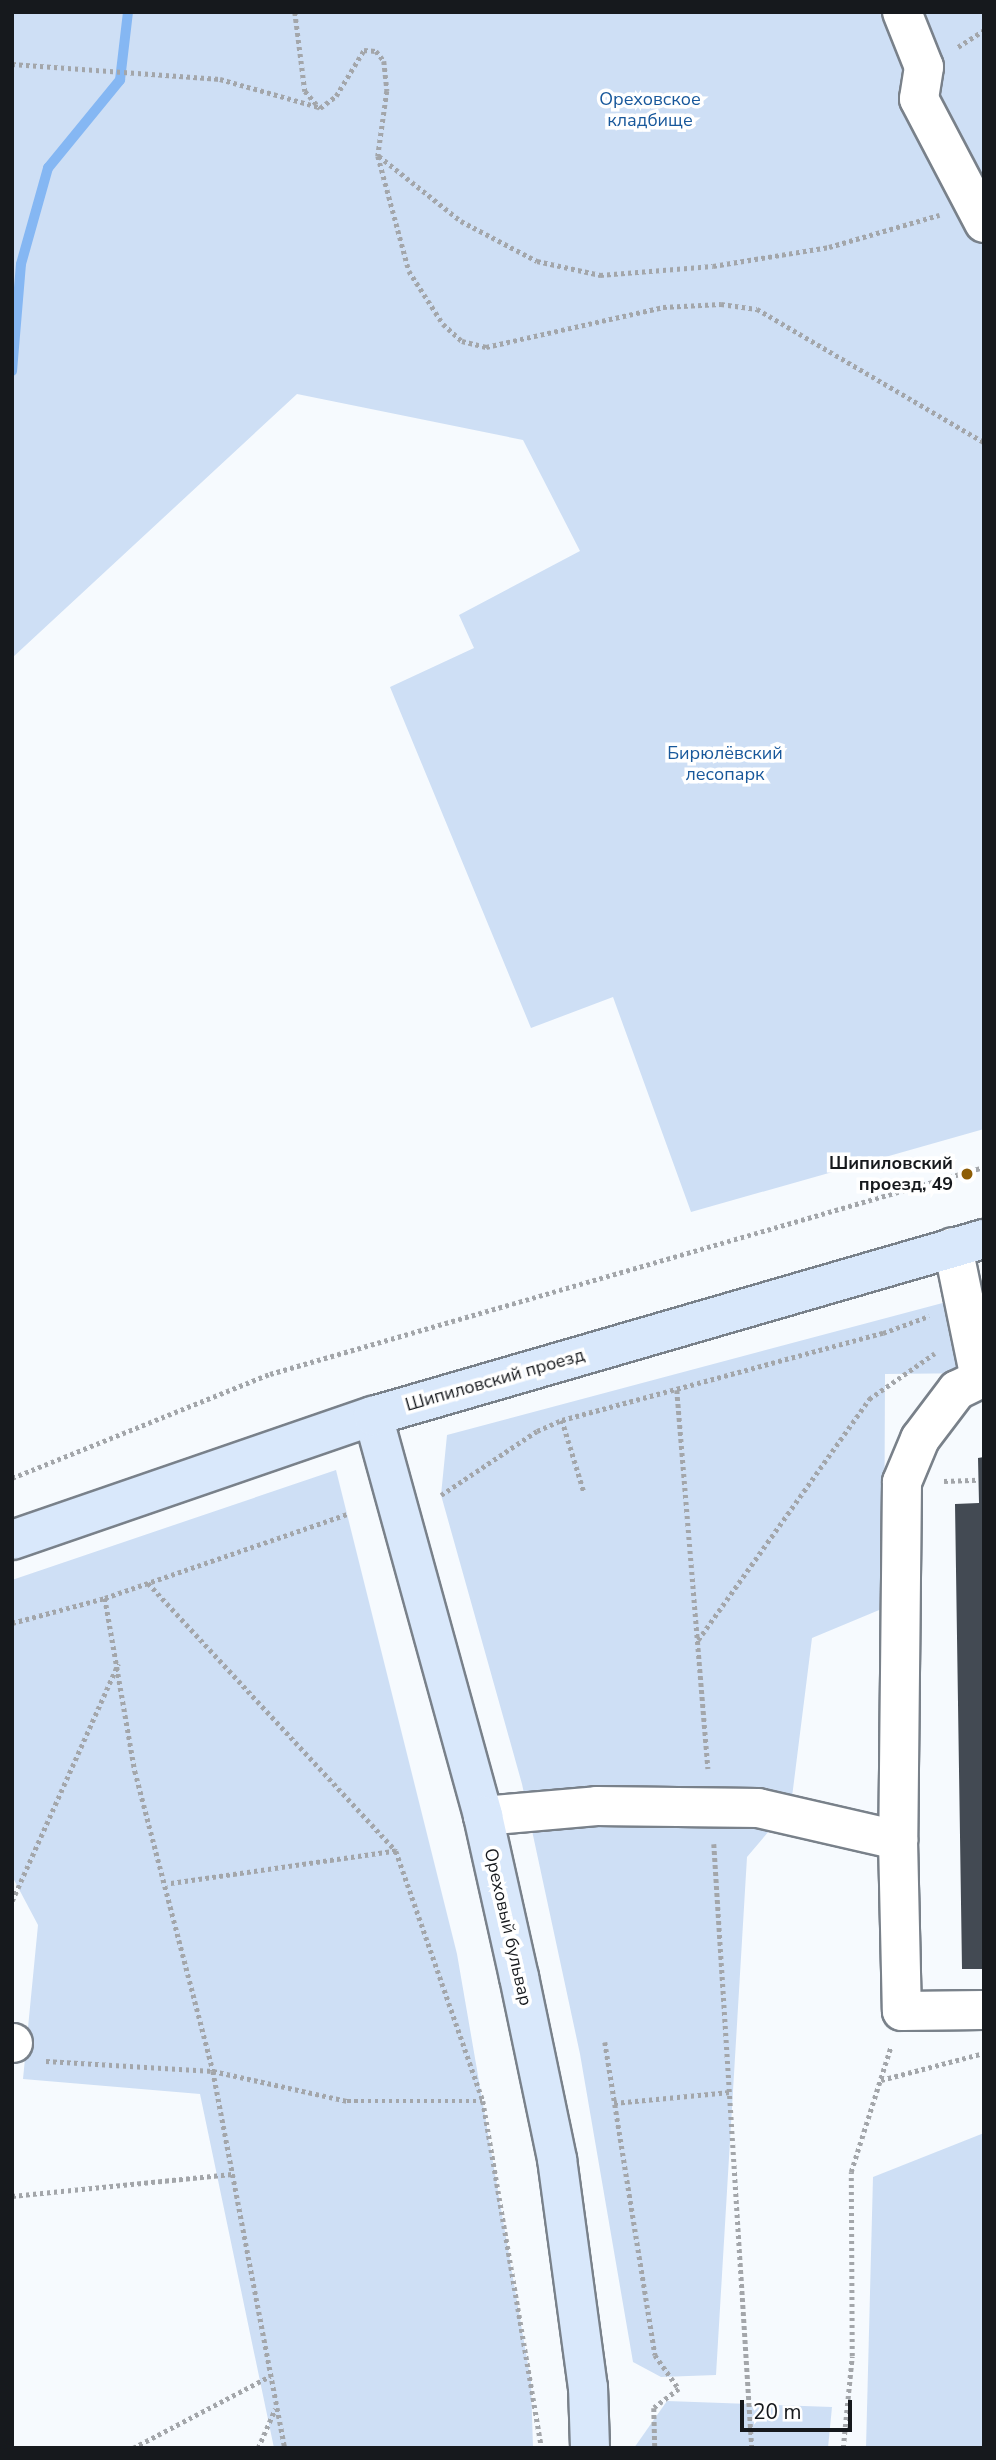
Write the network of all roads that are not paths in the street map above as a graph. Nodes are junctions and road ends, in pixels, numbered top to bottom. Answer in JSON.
{"nodes":[{"id":1,"x":901,"y":12,"type":"edge"},
{"id":2,"x":979,"y":214,"type":"edge"},
{"id":3,"x":969,"y":1243,"type":"edge"},
{"id":4,"x":982,"y":1378,"type":"edge"},
{"id":5,"x":373,"y":1416,"type":"junction"},
{"id":6,"x":12,"y":1540,"type":"edge"},
{"id":7,"x":483,"y":1816,"type":"junction"},
{"id":8,"x":898,"y":1840,"type":"junction"},
{"id":9,"x":984,"y":2010,"type":"edge"},
{"id":10,"x":590,"y":2448,"type":"edge"}],
"edges":[{"from":1,"to":2,"type":"lane"},
{"from":3,"to":4,"type":"lane"},
{"from":3,"to":5,"type":"main road","name":"Шипиловский проезд"},
{"from":4,"to":8,"type":"lane"},
{"from":5,"to":6,"type":"main road","name":"Шипиловский проезд"},
{"from":5,"to":7,"type":"main road","name":"Ореховый бульвар"},
{"from":7,"to":8,"type":"lane"},
{"from":7,"to":10,"type":"main road","name":"Ореховый бульвар"},
{"from":8,"to":9,"type":"lane"}]}
